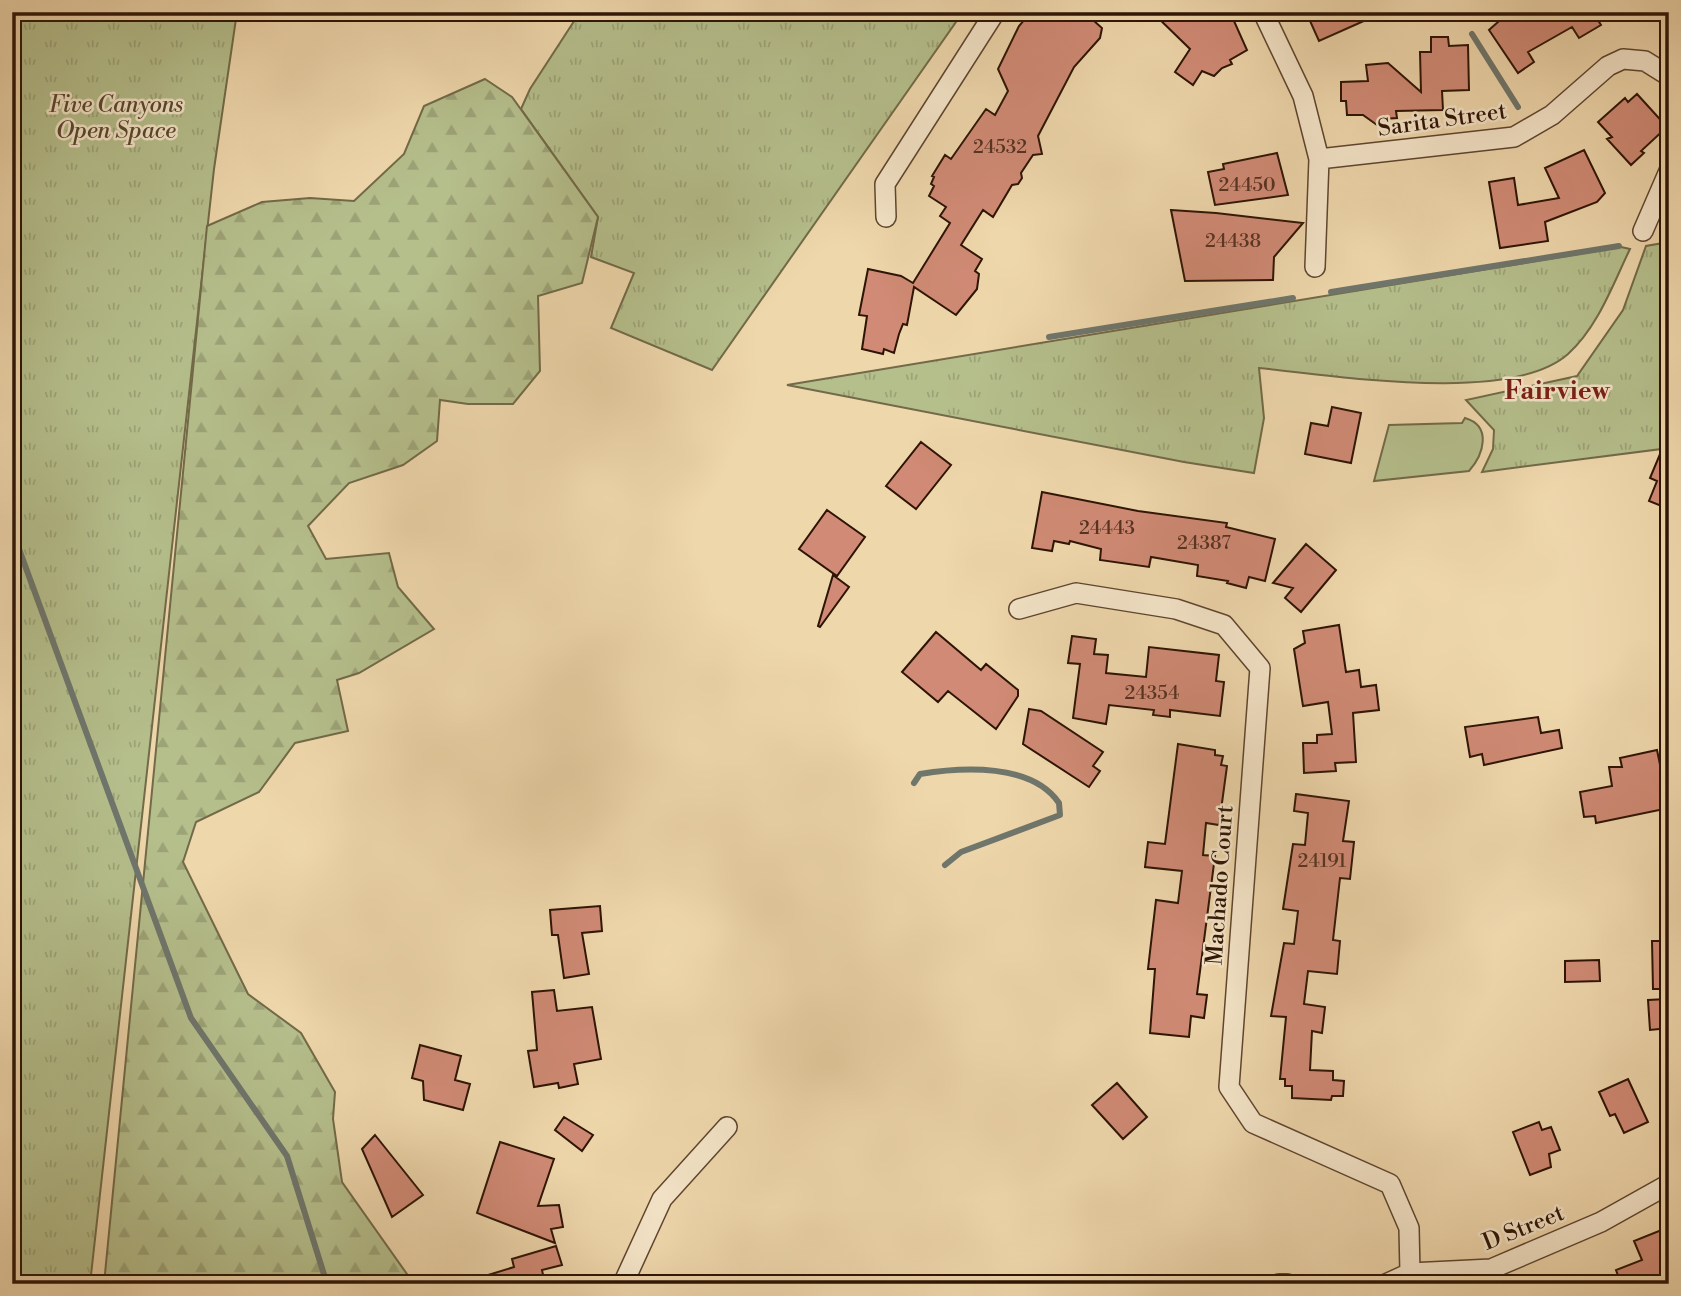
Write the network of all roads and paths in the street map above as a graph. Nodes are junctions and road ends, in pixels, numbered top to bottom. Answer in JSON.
{"nodes":[{"id":1,"x":995,"y":12,"type":"edge"},
{"id":2,"x":1263,"y":12,"type":"edge"},
{"id":3,"x":1669,"y":76,"type":"edge"},
{"id":4,"x":1319,"y":159,"type":"junction"},
{"id":5,"x":1669,"y":171,"type":"edge"},
{"id":6,"x":887,"y":217,"type":"dead end"},
{"id":7,"x":1643,"y":231,"type":"dead end"},
{"id":8,"x":1315,"y":267,"type":"dead end"},
{"id":9,"x":1019,"y":609,"type":"dead end"},
{"id":10,"x":727,"y":1127,"type":"dead end"},
{"id":11,"x":1669,"y":1184,"type":"edge"},
{"id":12,"x":1410,"y":1273,"type":"junction"},
{"id":13,"x":623,"y":1284,"type":"edge"},
{"id":14,"x":1279,"y":1284,"type":"edge"},
{"id":15,"x":1287,"y":1284,"type":"edge"},
{"id":16,"x":1386,"y":1284,"type":"edge"}],
"edges":[{"from":1,"to":6,"type":"street"},
{"from":2,"to":4,"type":"street"},
{"from":3,"to":4,"type":"street","name":"Sarita Street"},
{"from":4,"to":8,"type":"street"},
{"from":5,"to":7,"type":"street"},
{"from":9,"to":12,"type":"street","name":"Machado Court"},
{"from":10,"to":13,"type":"street"},
{"from":11,"to":12,"type":"street","name":"D Street"},
{"from":12,"to":16,"type":"street","name":"D Street"},
{"from":14,"to":15,"type":"street"}]}
